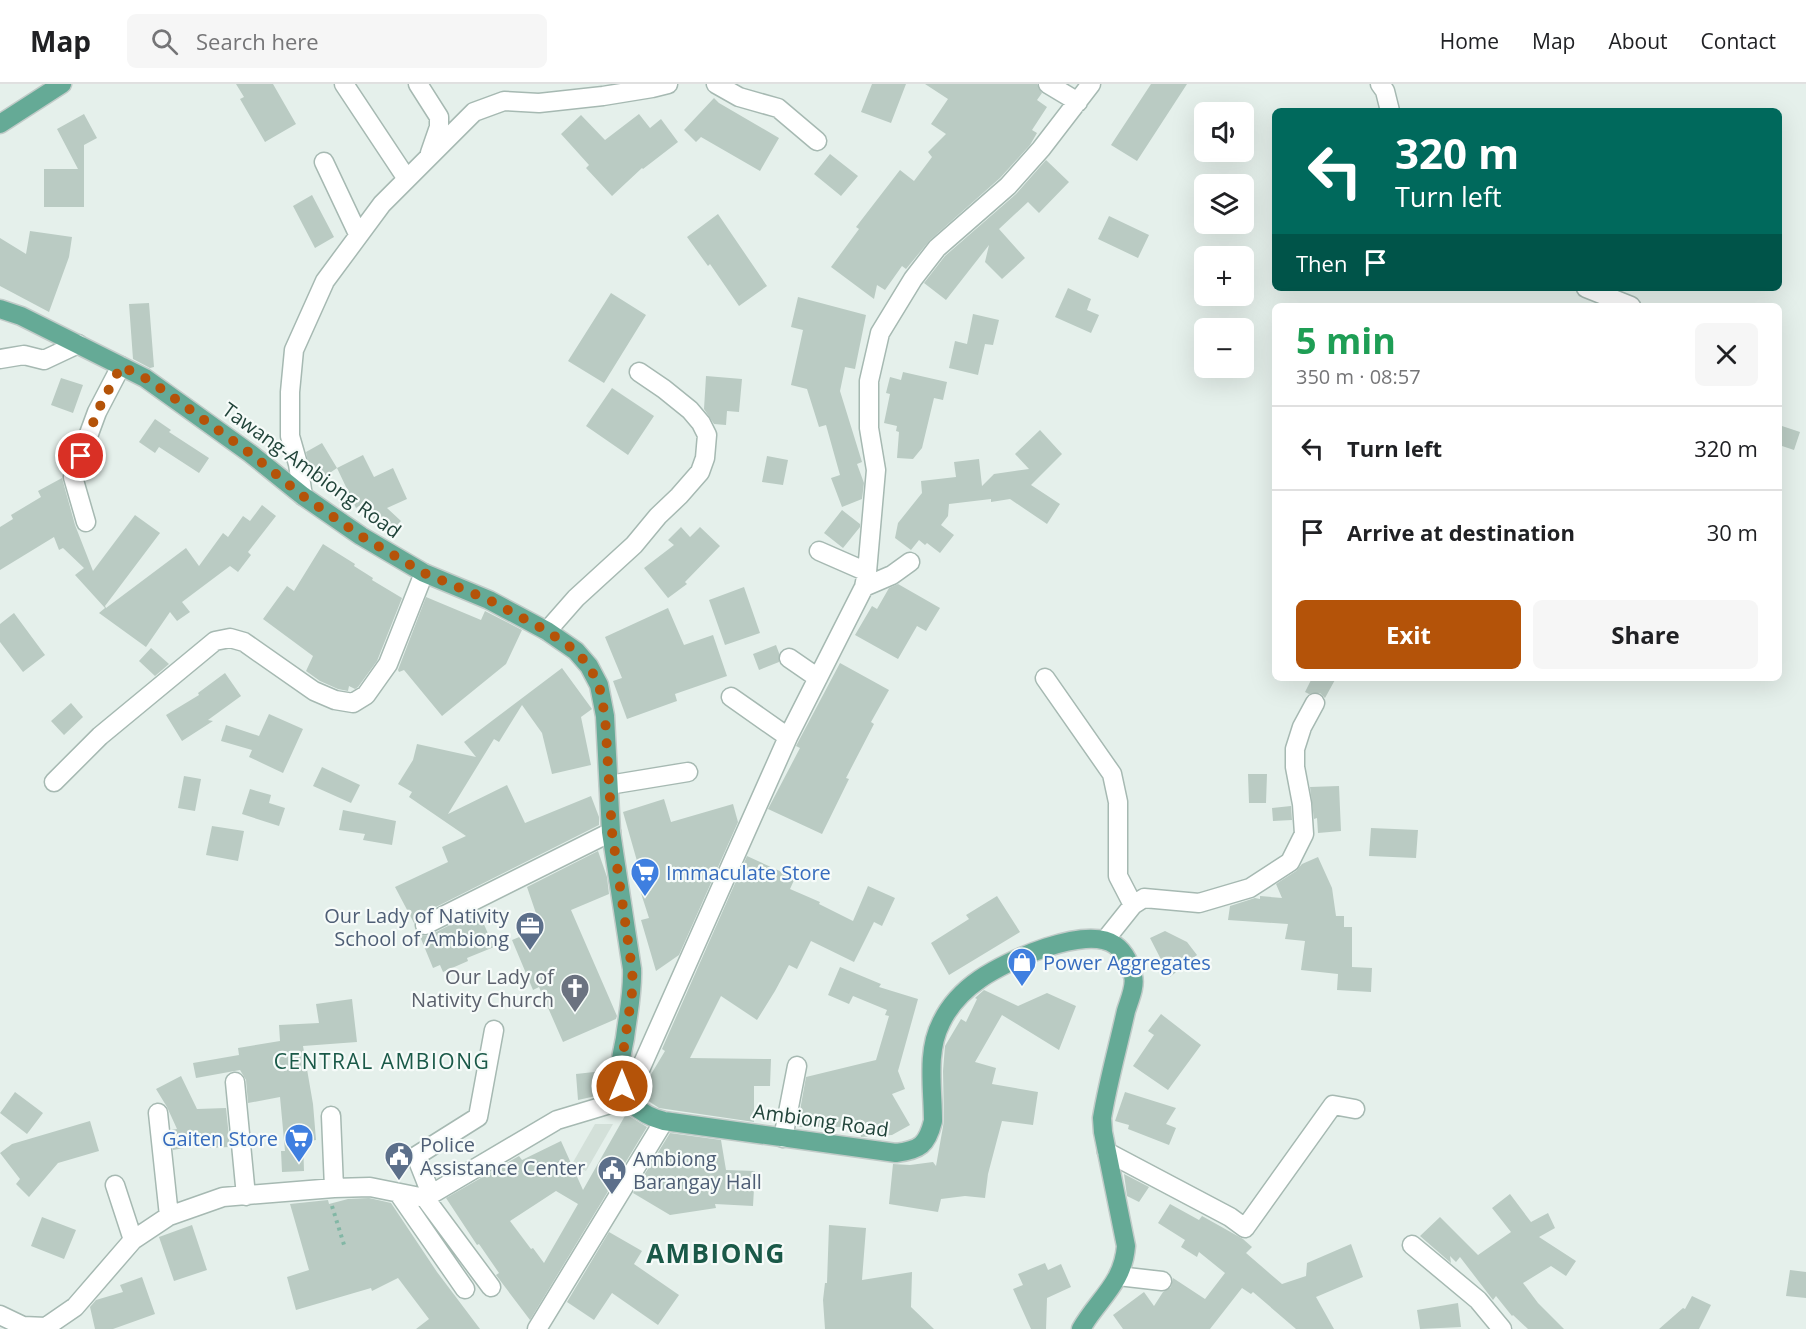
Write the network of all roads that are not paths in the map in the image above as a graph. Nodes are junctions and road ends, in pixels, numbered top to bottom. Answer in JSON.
{"nodes":[{"id":1,"x":62,"y":84,"type":"edge"},
{"id":2,"x":344,"y":84,"type":"edge"},
{"id":3,"x":418,"y":84,"type":"edge"},
{"id":4,"x":668,"y":84,"type":"edge"},
{"id":5,"x":716,"y":84,"type":"edge"},
{"id":6,"x":1091,"y":84,"type":"edge"},
{"id":7,"x":1380,"y":84,"type":"edge"},
{"id":8,"x":1056,"y":86,"type":"edge"},
{"id":9,"x":1078,"y":102,"type":"junction"},
{"id":10,"x":1389,"y":108,"type":"edge"},
{"id":11,"x":0,"y":124,"type":"edge"},
{"id":12,"x":817,"y":141,"type":"dead end"},
{"id":13,"x":429,"y":158,"type":"junction"},
{"id":14,"x":324,"y":162,"type":"dead end"},
{"id":15,"x":407,"y":180,"type":"junction"},
{"id":16,"x":358,"y":234,"type":"junction"},
{"id":17,"x":1594,"y":291,"type":"edge"},
{"id":18,"x":1624,"y":303,"type":"edge"},
{"id":19,"x":0,"y":309,"type":"edge"},
{"id":20,"x":78,"y":344,"type":"junction"},
{"id":21,"x":0,"y":359,"type":"edge"},
{"id":22,"x":121,"y":366,"type":"junction"},
{"id":23,"x":639,"y":372,"type":"dead end"},
{"id":24,"x":303,"y":496,"type":"junction"},
{"id":25,"x":86,"y":522,"type":"dead end"},
{"id":26,"x":819,"y":551,"type":"dead end"},
{"id":27,"x":910,"y":562,"type":"dead end"},
{"id":28,"x":424,"y":573,"type":"junction"},
{"id":29,"x":866,"y":580,"type":"junction"},
{"id":30,"x":547,"y":631,"type":"junction"},
{"id":31,"x":789,"y":658,"type":"dead end"},
{"id":32,"x":818,"y":678,"type":"junction"},
{"id":33,"x":1045,"y":678,"type":"dead end"},
{"id":34,"x":731,"y":697,"type":"dead end"},
{"id":35,"x":1315,"y":703,"type":"dead end"},
{"id":36,"x":788,"y":737,"type":"junction"},
{"id":37,"x":688,"y":772,"type":"dead end"},
{"id":38,"x":54,"y":782,"type":"dead end"},
{"id":39,"x":609,"y":785,"type":"junction"},
{"id":40,"x":612,"y":832,"type":"junction"},
{"id":41,"x":1133,"y":905,"type":"junction"},
{"id":42,"x":425,"y":925,"type":"dead end"},
{"id":43,"x":1105,"y":940,"type":"junction"},
{"id":44,"x":494,"y":1030,"type":"dead end"},
{"id":45,"x":797,"y":1066,"type":"dead end"},
{"id":46,"x":235,"y":1082,"type":"dead end"},
{"id":47,"x":627,"y":1099,"type":"junction"},
{"id":48,"x":1355,"y":1109,"type":"dead end"},
{"id":49,"x":158,"y":1113,"type":"dead end"},
{"id":50,"x":331,"y":1116,"type":"dead end"},
{"id":51,"x":664,"y":1121,"type":"junction"},
{"id":52,"x":783,"y":1138,"type":"junction"},
{"id":53,"x":1107,"y":1152,"type":"junction"},
{"id":54,"x":115,"y":1185,"type":"dead end"},
{"id":55,"x":330,"y":1188,"type":"junction"},
{"id":56,"x":399,"y":1194,"type":"junction"},
{"id":57,"x":246,"y":1196,"type":"junction"},
{"id":58,"x":428,"y":1196,"type":"junction"},
{"id":59,"x":169,"y":1216,"type":"junction"},
{"id":60,"x":133,"y":1240,"type":"junction"},
{"id":61,"x":1412,"y":1245,"type":"dead end"},
{"id":62,"x":1118,"y":1276,"type":"junction"},
{"id":63,"x":1162,"y":1281,"type":"dead end"},
{"id":64,"x":491,"y":1287,"type":"dead end"},
{"id":65,"x":465,"y":1289,"type":"dead end"},
{"id":66,"x":0,"y":1316,"type":"edge"},
{"id":67,"x":46,"y":1328,"type":"edge"},
{"id":68,"x":537,"y":1329,"type":"edge"},
{"id":69,"x":1081,"y":1329,"type":"edge"},
{"id":70,"x":1502,"y":1329,"type":"edge"}],
"edges":[{"from":1,"to":11,"type":"main road"},
{"from":2,"to":15,"type":"street"},
{"from":3,"to":13,"type":"street"},
{"from":4,"to":13,"type":"street"},
{"from":5,"to":12,"type":"street"},
{"from":6,"to":9,"type":"street"},
{"from":7,"to":10,"type":"street"},
{"from":8,"to":9,"type":"street"},
{"from":9,"to":29,"type":"street"},
{"from":13,"to":15,"type":"street"},
{"from":14,"to":16,"type":"street"},
{"from":15,"to":16,"type":"street"},
{"from":16,"to":24,"type":"street"},
{"from":17,"to":18,"type":"street"},
{"from":19,"to":20,"type":"main road","name":"Tawang-Ambiong Road"},
{"from":20,"to":21,"type":"street"},
{"from":20,"to":22,"type":"main road","name":"Tawang-Ambiong Road"},
{"from":22,"to":24,"type":"main road","name":"Tawang-Ambiong Road"},
{"from":22,"to":25,"type":"street"},
{"from":23,"to":30,"type":"street"},
{"from":24,"to":28,"type":"main road","name":"Tawang-Ambiong Road"},
{"from":26,"to":29,"type":"street"},
{"from":27,"to":29,"type":"street"},
{"from":28,"to":30,"type":"main road","name":"Tawang-Ambiong Road"},
{"from":28,"to":38,"type":"street"},
{"from":29,"to":32,"type":"street"},
{"from":30,"to":39,"type":"main road","name":"Tawang-Ambiong Road"},
{"from":31,"to":32,"type":"street"},
{"from":32,"to":36,"type":"street"},
{"from":33,"to":41,"type":"street"},
{"from":34,"to":36,"type":"street"},
{"from":35,"to":41,"type":"street"},
{"from":36,"to":47,"type":"street"},
{"from":37,"to":39,"type":"street"},
{"from":39,"to":40,"type":"main road","name":"Tawang-Ambiong Road"},
{"from":40,"to":42,"type":"street"},
{"from":40,"to":47,"type":"main road","name":"Tawang-Ambiong Road"},
{"from":41,"to":43,"type":"street"},
{"from":43,"to":52,"type":"main road","name":"Ambiong Road"},
{"from":43,"to":53,"type":"main road"},
{"from":44,"to":58,"type":"street"},
{"from":45,"to":52,"type":"street"},
{"from":46,"to":57,"type":"street"},
{"from":47,"to":51,"type":"main road","name":"Ambiong Road"},
{"from":47,"to":58,"type":"street"},
{"from":48,"to":53,"type":"street"},
{"from":49,"to":59,"type":"street"},
{"from":50,"to":55,"type":"street"},
{"from":51,"to":52,"type":"main road","name":"Ambiong Road"},
{"from":51,"to":68,"type":"street"},
{"from":53,"to":62,"type":"main road"},
{"from":54,"to":60,"type":"street"},
{"from":55,"to":56,"type":"street"},
{"from":55,"to":57,"type":"street"},
{"from":56,"to":58,"type":"street"},
{"from":56,"to":65,"type":"street"},
{"from":57,"to":59,"type":"street"},
{"from":58,"to":64,"type":"street"},
{"from":59,"to":60,"type":"street"},
{"from":60,"to":67,"type":"street"},
{"from":61,"to":70,"type":"street"},
{"from":62,"to":63,"type":"street"},
{"from":62,"to":69,"type":"main road"},
{"from":66,"to":67,"type":"street"}]}
